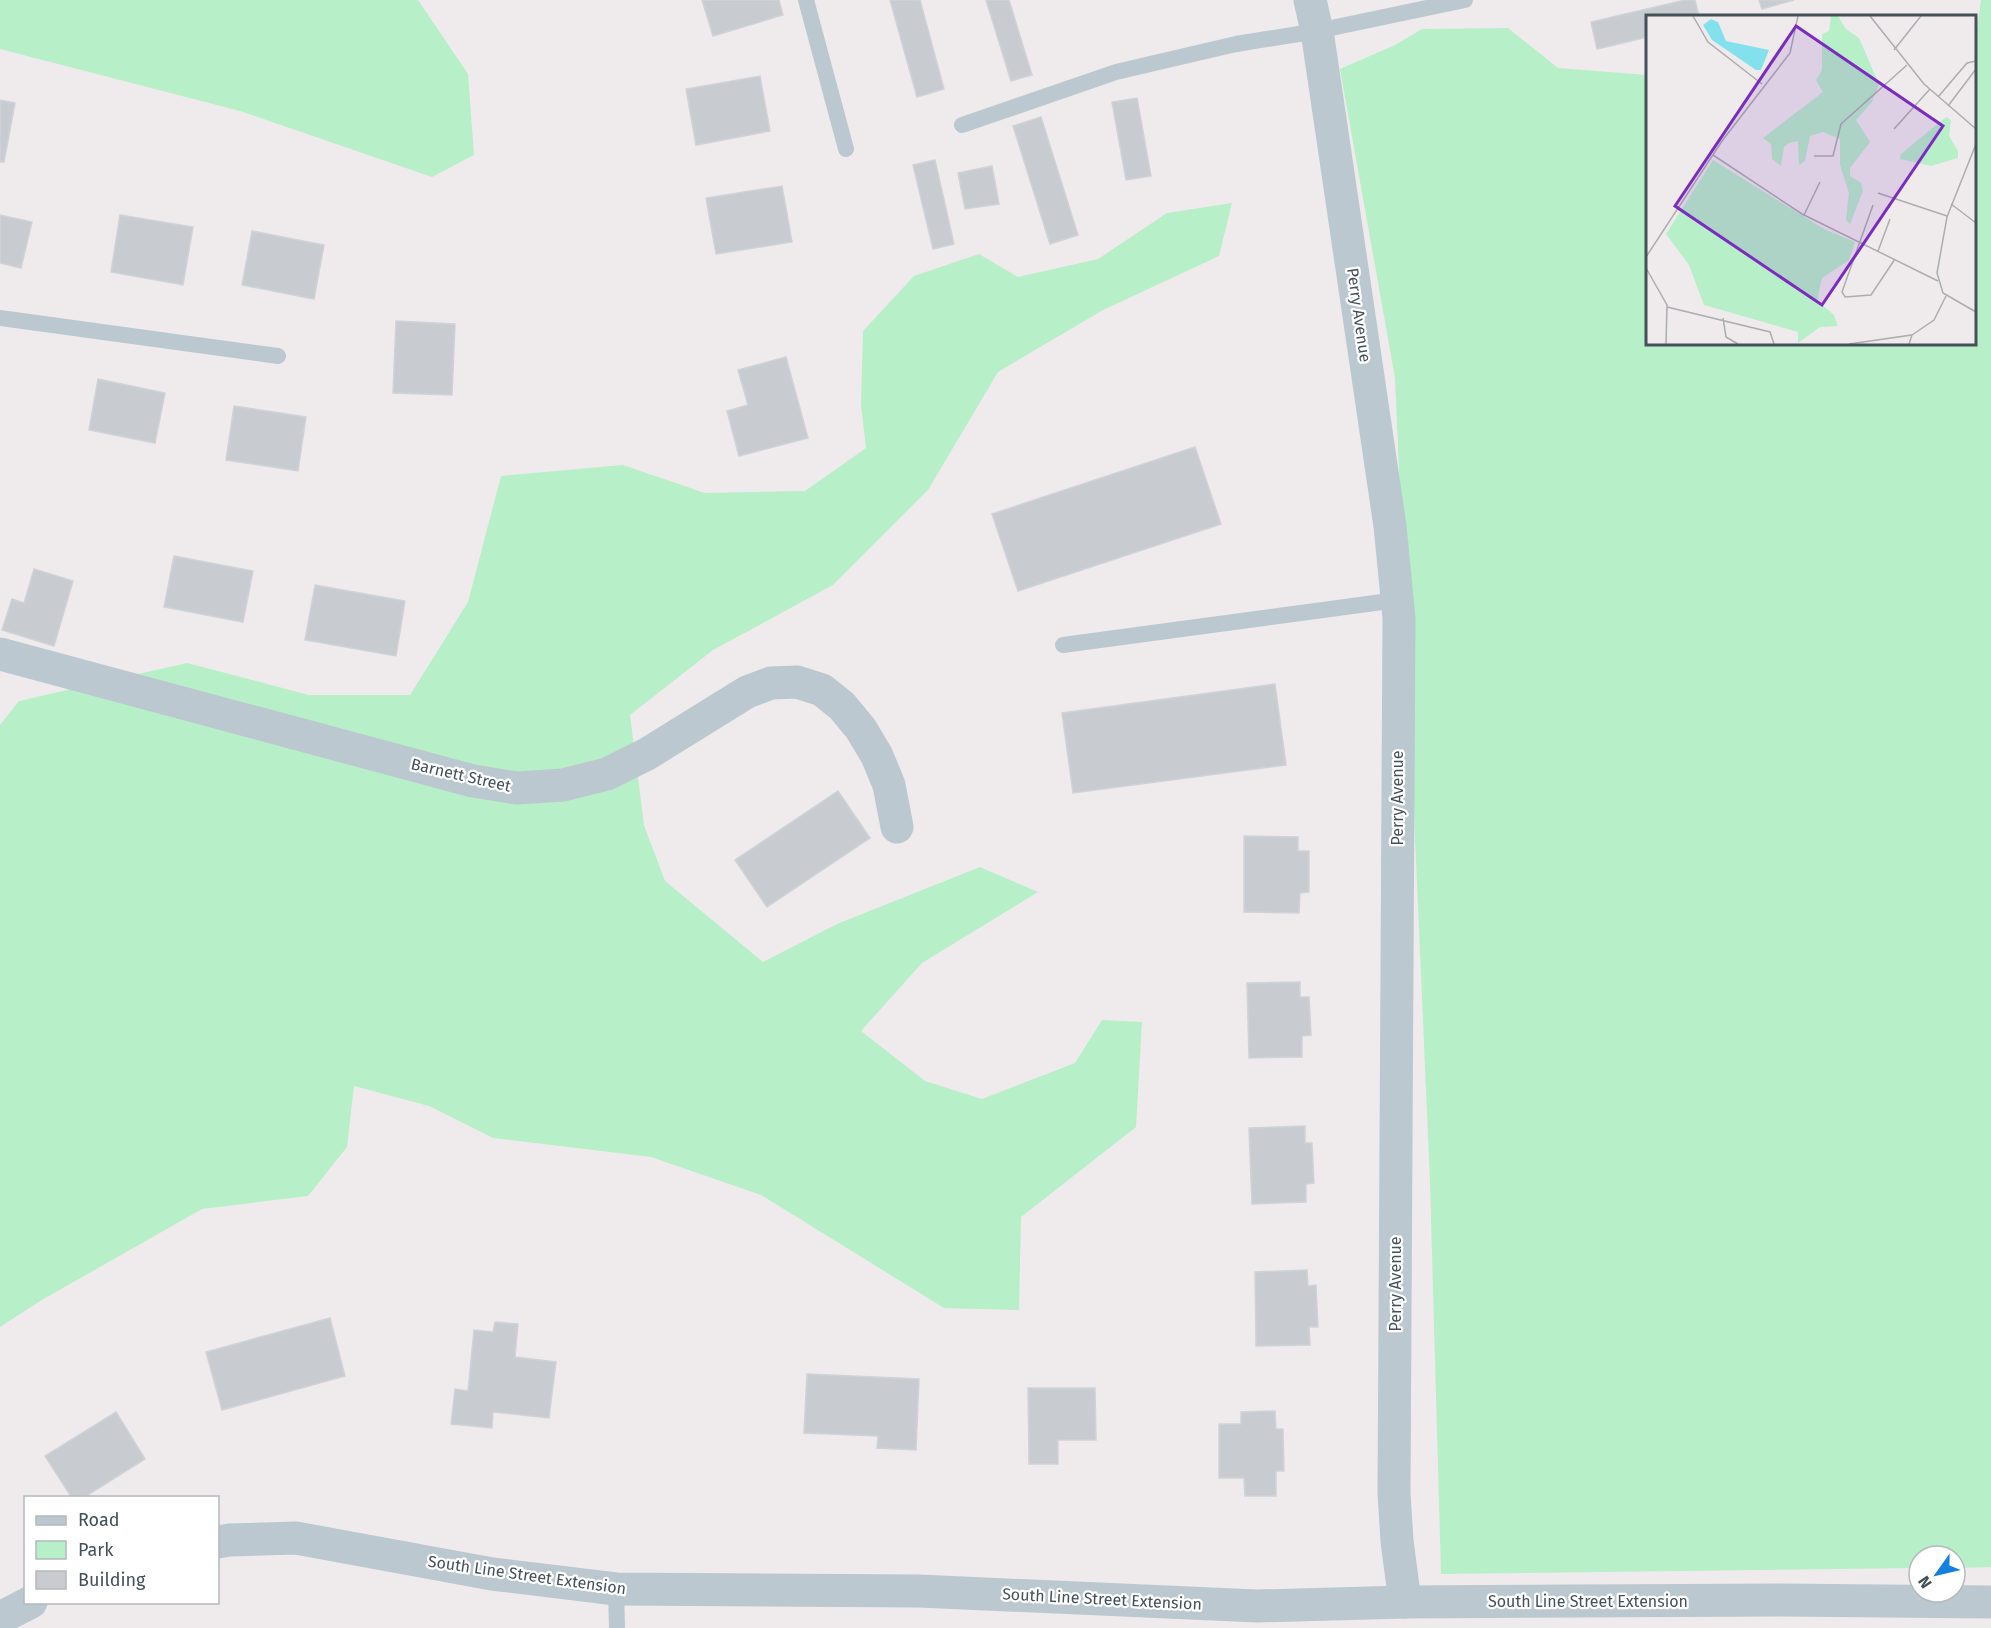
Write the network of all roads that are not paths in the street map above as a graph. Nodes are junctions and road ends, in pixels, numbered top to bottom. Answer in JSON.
{"nodes":[{"id":1,"x":806,"y":0,"type":"edge"},
{"id":2,"x":1465,"y":0,"type":"edge"},
{"id":3,"x":1313,"y":16,"type":"edge"},
{"id":4,"x":962,"y":124,"type":"dead end"},
{"id":5,"x":846,"y":149,"type":"dead end"},
{"id":6,"x":0,"y":318,"type":"edge"},
{"id":7,"x":278,"y":356,"type":"dead end"},
{"id":8,"x":1397,"y":600,"type":"junction"},
{"id":9,"x":1063,"y":645,"type":"dead end"},
{"id":10,"x":0,"y":654,"type":"edge"},
{"id":11,"x":897,"y":827,"type":"dead end"},
{"id":12,"x":219,"y":1542,"type":"edge"},
{"id":13,"x":616,"y":1589,"type":"junction"},
{"id":14,"x":1405,"y":1602,"type":"junction"},
{"id":15,"x":1991,"y":1602,"type":"edge"},
{"id":16,"x":28,"y":1604,"type":"edge"},
{"id":17,"x":0,"y":1618,"type":"edge"},
{"id":18,"x":617,"y":1628,"type":"edge"}],
"edges":[{"from":1,"to":5,"type":"lane"},
{"from":2,"to":3,"type":"lane"},
{"from":3,"to":4,"type":"lane"},
{"from":3,"to":8,"type":"street","name":"Perry Avenue"},
{"from":6,"to":7,"type":"lane"},
{"from":8,"to":9,"type":"lane"},
{"from":8,"to":14,"type":"street","name":"Perry Avenue"},
{"from":10,"to":11,"type":"street","name":"Barnett Street"},
{"from":12,"to":13,"type":"street","name":"South Line Street Extension"},
{"from":13,"to":14,"type":"street","name":"South Line Street Extension"},
{"from":13,"to":18,"type":"lane"},
{"from":14,"to":15,"type":"street","name":"South Line Street Extension"},
{"from":16,"to":17,"type":"street"}]}
